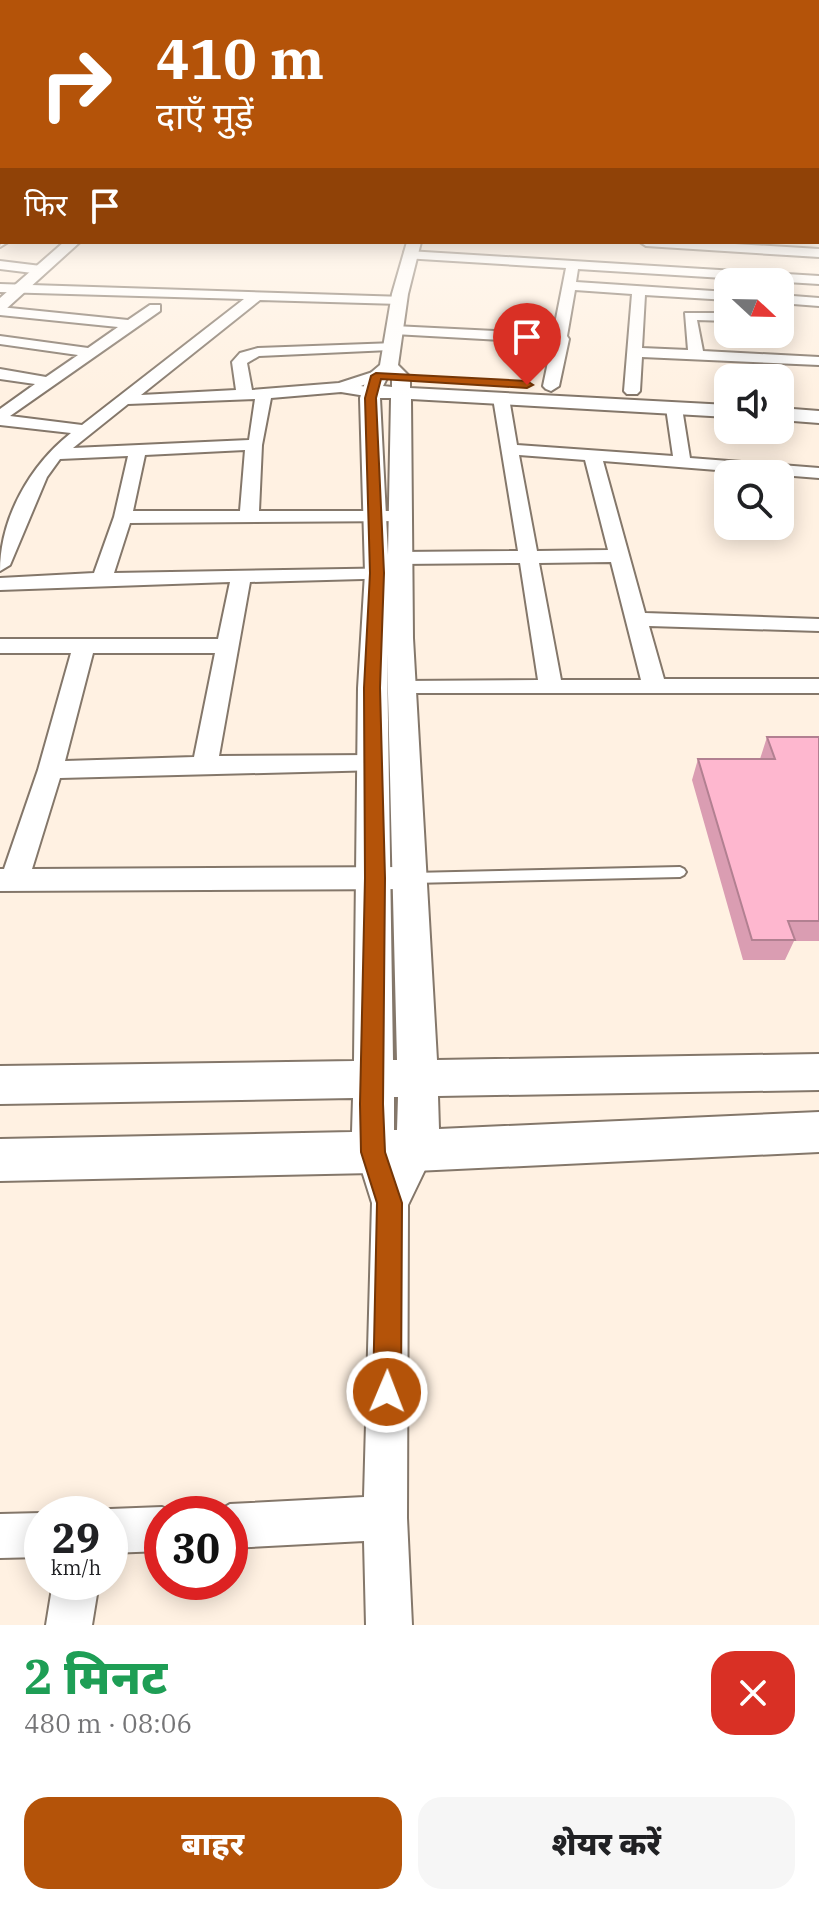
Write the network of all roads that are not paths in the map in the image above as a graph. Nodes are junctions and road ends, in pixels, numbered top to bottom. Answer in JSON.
{"nodes":[{"id":1,"x":70,"y":245,"type":"edge"},
{"id":2,"x":698,"y":245,"type":"edge"},
{"id":3,"x":737,"y":245,"type":"edge"},
{"id":4,"x":761,"y":246,"type":"edge"},
{"id":5,"x":411,"y":248,"type":"edge"},
{"id":6,"x":817,"y":249,"type":"edge"},
{"id":7,"x":572,"y":264,"type":"junction"},
{"id":8,"x":0,"y":265,"type":"edge"},
{"id":9,"x":41,"y":270,"type":"junction"},
{"id":10,"x":694,"y":273,"type":"junction"},
{"id":11,"x":819,"y":282,"type":"edge"},
{"id":12,"x":571,"y":286,"type":"junction"},
{"id":13,"x":0,"y":288,"type":"edge"},
{"id":14,"x":19,"y":289,"type":"junction"},
{"id":15,"x":639,"y":290,"type":"junction"},
{"id":16,"x":258,"y":295,"type":"junction"},
{"id":17,"x":714,"y":295,"type":"edge"},
{"id":18,"x":400,"y":300,"type":"junction"},
{"id":19,"x":794,"y":300,"type":"edge"},
{"id":20,"x":819,"y":302,"type":"edge"},
{"id":21,"x":0,"y":308,"type":"edge"},
{"id":22,"x":155,"y":308,"type":"dead end"},
{"id":23,"x":714,"y":317,"type":"edge"},
{"id":24,"x":134,"y":325,"type":"junction"},
{"id":25,"x":562,"y":339,"type":"junction"},
{"id":26,"x":0,"y":340,"type":"edge"},
{"id":27,"x":634,"y":352,"type":"junction"},
{"id":28,"x":93,"y":353,"type":"junction"},
{"id":29,"x":696,"y":355,"type":"junction"},
{"id":30,"x":819,"y":361,"type":"edge"},
{"id":31,"x":389,"y":369,"type":"junction"},
{"id":32,"x":0,"y":374,"type":"edge"},
{"id":33,"x":49,"y":382,"type":"junction"},
{"id":34,"x":551,"y":386,"type":"junction"},
{"id":35,"x":632,"y":391,"type":"junction"},
{"id":36,"x":264,"y":394,"type":"junction"},
{"id":37,"x":245,"y":395,"type":"junction"},
{"id":38,"x":714,"y":395,"type":"edge"},
{"id":39,"x":501,"y":398,"type":"junction"},
{"id":40,"x":122,"y":400,"type":"junction"},
{"id":41,"x":794,"y":401,"type":"edge"},
{"id":42,"x":819,"y":402,"type":"edge"},
{"id":43,"x":674,"y":408,"type":"junction"},
{"id":44,"x":714,"y":410,"type":"edge"},
{"id":45,"x":794,"y":415,"type":"edge"},
{"id":46,"x":819,"y":417,"type":"edge"},
{"id":47,"x":0,"y":418,"type":"edge"},
{"id":48,"x":85,"y":430,"type":"junction"},
{"id":49,"x":254,"y":445,"type":"junction"},
{"id":50,"x":510,"y":449,"type":"junction"},
{"id":51,"x":138,"y":450,"type":"junction"},
{"id":52,"x":55,"y":454,"type":"junction"},
{"id":53,"x":593,"y":457,"type":"junction"},
{"id":54,"x":682,"y":463,"type":"junction"},
{"id":55,"x":819,"y":473,"type":"edge"},
{"id":56,"x":123,"y":517,"type":"junction"},
{"id":57,"x":249,"y":517,"type":"junction"},
{"id":58,"x":387,"y":517,"type":"junction"},
{"id":59,"x":5,"y":545,"type":"edge"},
{"id":60,"x":527,"y":555,"type":"junction"},
{"id":61,"x":619,"y":556,"type":"junction"},
{"id":62,"x":0,"y":565,"type":"edge"},
{"id":63,"x":392,"y":568,"type":"junction"},
{"id":64,"x":241,"y":576,"type":"junction"},
{"id":65,"x":102,"y":579,"type":"junction"},
{"id":66,"x":0,"y":584,"type":"edge"},
{"id":67,"x":637,"y":619,"type":"junction"},
{"id":68,"x":819,"y":625,"type":"edge"},
{"id":69,"x":0,"y":646,"type":"edge"},
{"id":70,"x":84,"y":646,"type":"junction"},
{"id":71,"x":228,"y":646,"type":"junction"},
{"id":72,"x":819,"y":686,"type":"edge"},
{"id":73,"x":401,"y":688,"type":"junction"},
{"id":74,"x":551,"y":688,"type":"junction"},
{"id":75,"x":655,"y":688,"type":"junction"},
{"id":76,"x":372,"y":764,"type":"junction"},
{"id":77,"x":205,"y":765,"type":"junction"},
{"id":78,"x":50,"y":770,"type":"junction"},
{"id":79,"x":680,"y":872,"type":"dead end"},
{"id":80,"x":375,"y":878,"type":"junction"},
{"id":81,"x":410,"y":878,"type":"junction"},
{"id":82,"x":8,"y":880,"type":"edge"},
{"id":83,"x":819,"y":1072,"type":"edge"},
{"id":84,"x":418,"y":1079,"type":"junction"},
{"id":85,"x":371,"y":1080,"type":"junction"},
{"id":86,"x":0,"y":1085,"type":"edge"},
{"id":87,"x":819,"y":1132,"type":"edge"},
{"id":88,"x":418,"y":1149,"type":"junction"},
{"id":89,"x":373,"y":1152,"type":"junction"},
{"id":90,"x":0,"y":1160,"type":"edge"},
{"id":91,"x":390,"y":1203,"type":"junction"},
{"id":92,"x":385,"y":1518,"type":"junction"},
{"id":93,"x":248,"y":1525,"type":"edge"},
{"id":94,"x":24,"y":1535,"type":"edge"},
{"id":95,"x":0,"y":1536,"type":"edge"},
{"id":96,"x":73,"y":1600,"type":"edge"},
{"id":97,"x":69,"y":1625,"type":"edge"},
{"id":98,"x":389,"y":1625,"type":"edge"}],
"edges":[{"from":1,"to":9,"type":"street"},
{"from":2,"to":10,"type":"street"},
{"from":3,"to":4,"type":"street"},
{"from":4,"to":6,"type":"street"},
{"from":5,"to":7,"type":"street"},
{"from":5,"to":18,"type":"street"},
{"from":7,"to":10,"type":"street"},
{"from":7,"to":12,"type":"street"},
{"from":8,"to":9,"type":"street"},
{"from":9,"to":14,"type":"street"},
{"from":10,"to":11,"type":"street"},
{"from":12,"to":15,"type":"street"},
{"from":12,"to":25,"type":"street"},
{"from":13,"to":14,"type":"street"},
{"from":14,"to":16,"type":"street"},
{"from":14,"to":21,"type":"street"},
{"from":15,"to":17,"type":"street"},
{"from":15,"to":27,"type":"street"},
{"from":16,"to":18,"type":"street"},
{"from":16,"to":40,"type":"street"},
{"from":18,"to":31,"type":"street"},
{"from":19,"to":20,"type":"street"},
{"from":21,"to":24,"type":"street"},
{"from":22,"to":24,"type":"street"},
{"from":23,"to":29,"type":"street"},
{"from":24,"to":28,"type":"street"},
{"from":25,"to":31,"type":"street"},
{"from":25,"to":34,"type":"street"},
{"from":26,"to":28,"type":"street"},
{"from":27,"to":29,"type":"street"},
{"from":27,"to":35,"type":"street"},
{"from":28,"to":33,"type":"street"},
{"from":29,"to":30,"type":"street"},
{"from":31,"to":34,"type":"street"},
{"from":31,"to":36,"type":"street"},
{"from":31,"to":37,"type":"street"},
{"from":31,"to":39,"type":"street"},
{"from":31,"to":58,"type":"street"},
{"from":32,"to":33,"type":"street"},
{"from":33,"to":47,"type":"street"},
{"from":34,"to":35,"type":"street"},
{"from":35,"to":38,"type":"street"},
{"from":36,"to":37,"type":"street"},
{"from":36,"to":49,"type":"street"},
{"from":37,"to":40,"type":"street"},
{"from":39,"to":43,"type":"street"},
{"from":39,"to":50,"type":"street"},
{"from":40,"to":48,"type":"street"},
{"from":41,"to":42,"type":"street"},
{"from":43,"to":44,"type":"street"},
{"from":43,"to":54,"type":"street"},
{"from":45,"to":46,"type":"street"},
{"from":47,"to":48,"type":"street"},
{"from":48,"to":52,"type":"street"},
{"from":49,"to":51,"type":"street"},
{"from":49,"to":57,"type":"street"},
{"from":50,"to":53,"type":"street"},
{"from":50,"to":60,"type":"street"},
{"from":51,"to":52,"type":"street"},
{"from":51,"to":56,"type":"street"},
{"from":52,"to":59,"type":"street"},
{"from":53,"to":54,"type":"street"},
{"from":53,"to":61,"type":"street"},
{"from":54,"to":55,"type":"street"},
{"from":56,"to":57,"type":"street"},
{"from":56,"to":65,"type":"street"},
{"from":57,"to":58,"type":"street"},
{"from":58,"to":63,"type":"street"},
{"from":59,"to":62,"type":"street"},
{"from":60,"to":61,"type":"street"},
{"from":60,"to":63,"type":"street"},
{"from":60,"to":74,"type":"street"},
{"from":61,"to":67,"type":"street"},
{"from":63,"to":64,"type":"street"},
{"from":63,"to":73,"type":"street"},
{"from":63,"to":76,"type":"street"},
{"from":64,"to":65,"type":"street"},
{"from":64,"to":71,"type":"street"},
{"from":65,"to":66,"type":"street"},
{"from":67,"to":68,"type":"street"},
{"from":67,"to":75,"type":"street"},
{"from":69,"to":70,"type":"street"},
{"from":70,"to":71,"type":"street"},
{"from":70,"to":78,"type":"street"},
{"from":71,"to":77,"type":"street"},
{"from":72,"to":75,"type":"street"},
{"from":73,"to":74,"type":"street"},
{"from":73,"to":81,"type":"street"},
{"from":74,"to":75,"type":"street"},
{"from":76,"to":77,"type":"street"},
{"from":76,"to":80,"type":"street"},
{"from":77,"to":78,"type":"street"},
{"from":78,"to":82,"type":"street"},
{"from":79,"to":81,"type":"lane"},
{"from":80,"to":81,"type":"street"},
{"from":80,"to":82,"type":"street"},
{"from":80,"to":85,"type":"street"},
{"from":81,"to":84,"type":"street"},
{"from":83,"to":84,"type":"street"},
{"from":84,"to":85,"type":"street"},
{"from":84,"to":88,"type":"street"},
{"from":85,"to":86,"type":"street"},
{"from":85,"to":89,"type":"street"},
{"from":87,"to":88,"type":"street"},
{"from":88,"to":89,"type":"street"},
{"from":88,"to":91,"type":"street"},
{"from":89,"to":90,"type":"street"},
{"from":89,"to":91,"type":"street"},
{"from":91,"to":92,"type":"street"},
{"from":92,"to":93,"type":"street"},
{"from":92,"to":98,"type":"street"},
{"from":94,"to":95,"type":"street"},
{"from":96,"to":97,"type":"street"}]}
